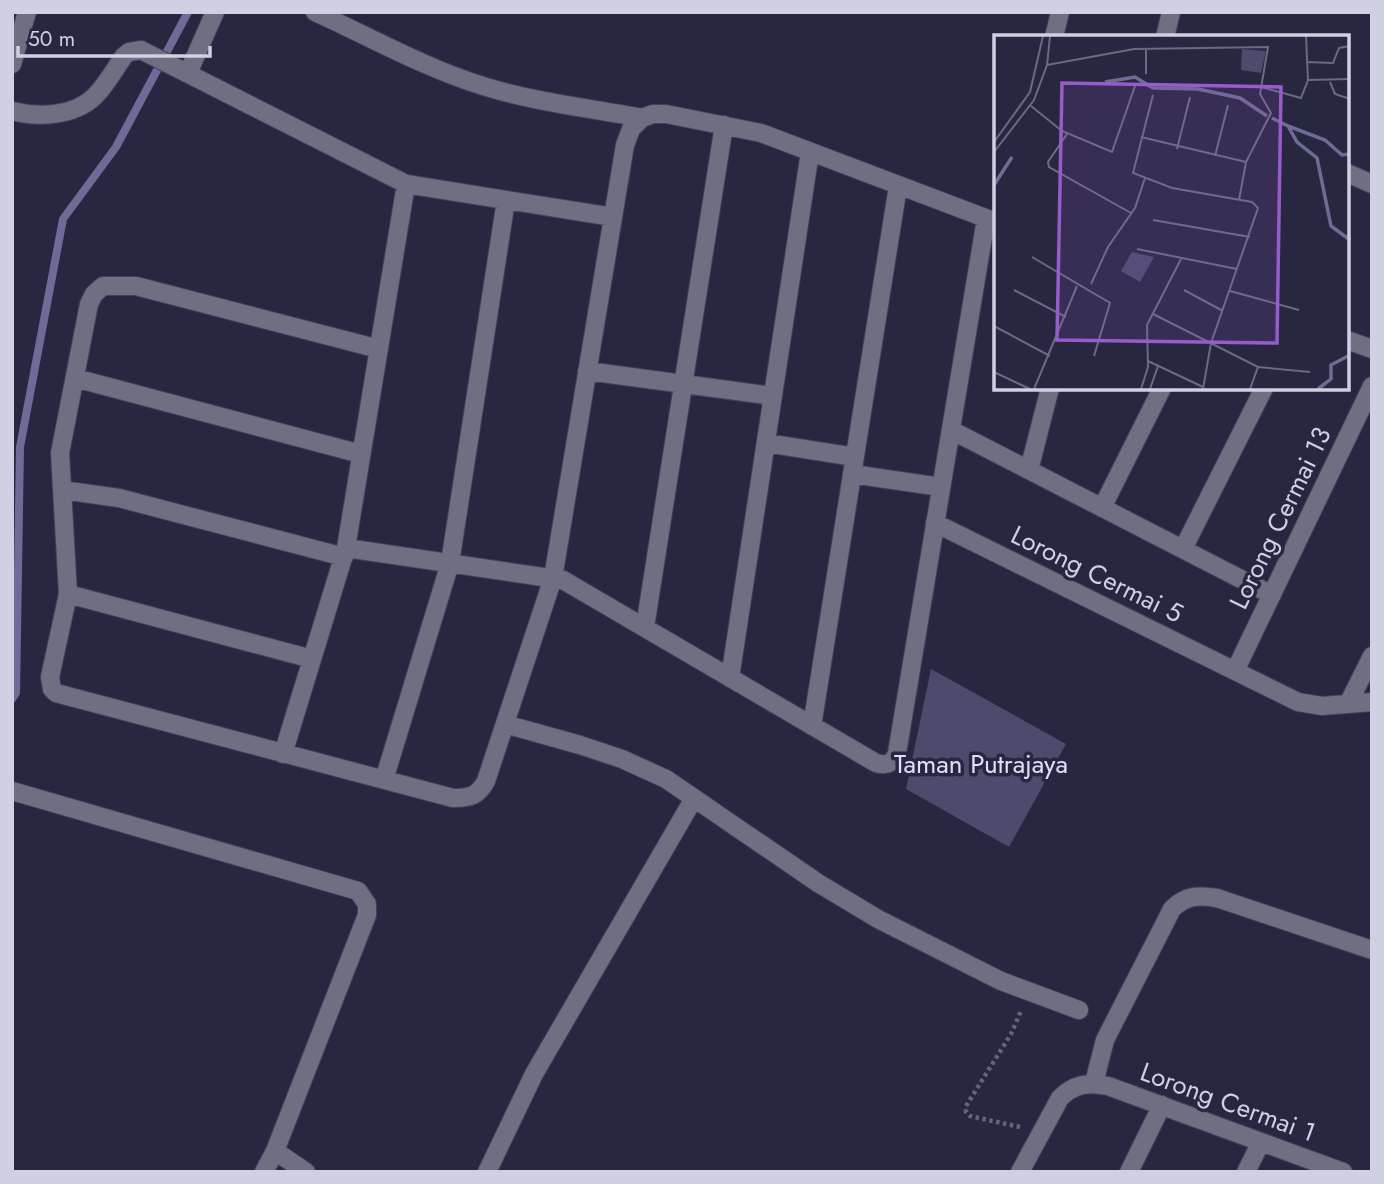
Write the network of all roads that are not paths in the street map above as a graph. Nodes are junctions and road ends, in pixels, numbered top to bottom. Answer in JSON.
{"nodes":[{"id":1,"x":27,"y":12,"type":"edge"},
{"id":2,"x":215,"y":12,"type":"edge"},
{"id":3,"x":316,"y":12,"type":"edge"},
{"id":4,"x":1060,"y":12,"type":"edge"},
{"id":5,"x":1171,"y":12,"type":"edge"},
{"id":6,"x":1054,"y":35,"type":"edge"},
{"id":7,"x":1165,"y":35,"type":"edge"},
{"id":8,"x":12,"y":64,"type":"edge"},
{"id":9,"x":181,"y":69,"type":"junction"},
{"id":10,"x":12,"y":111,"type":"edge"},
{"id":11,"x":642,"y":117,"type":"junction"},
{"id":12,"x":724,"y":125,"type":"junction"},
{"id":13,"x":810,"y":152,"type":"junction"},
{"id":14,"x":1349,"y":174,"type":"edge"},
{"id":15,"x":406,"y":184,"type":"junction"},
{"id":16,"x":1372,"y":184,"type":"edge"},
{"id":17,"x":898,"y":186,"type":"junction"},
{"id":18,"x":506,"y":200,"type":"junction"},
{"id":19,"x":613,"y":217,"type":"junction"},
{"id":20,"x":991,"y":220,"type":"edge"},
{"id":21,"x":1349,"y":341,"type":"edge"},
{"id":22,"x":379,"y":349,"type":"junction"},
{"id":23,"x":1372,"y":349,"type":"edge"},
{"id":24,"x":587,"y":371,"type":"junction"},
{"id":25,"x":75,"y":378,"type":"junction"},
{"id":26,"x":683,"y":384,"type":"junction"},
{"id":27,"x":1372,"y":386,"type":"edge"},
{"id":28,"x":1049,"y":390,"type":"edge"},
{"id":29,"x":1162,"y":390,"type":"edge"},
{"id":30,"x":1263,"y":390,"type":"edge"},
{"id":31,"x":773,"y":396,"type":"junction"},
{"id":32,"x":951,"y":430,"type":"junction"},
{"id":33,"x":766,"y":443,"type":"junction"},
{"id":34,"x":361,"y":454,"type":"junction"},
{"id":35,"x":853,"y":465,"type":"junction"},
{"id":36,"x":1029,"y":470,"type":"junction"},
{"id":37,"x":941,"y":487,"type":"junction"},
{"id":38,"x":62,"y":490,"type":"junction"},
{"id":39,"x":1102,"y":508,"type":"junction"},
{"id":40,"x":935,"y":523,"type":"junction"},
{"id":41,"x":1183,"y":549,"type":"junction"},
{"id":42,"x":345,"y":553,"type":"junction"},
{"id":43,"x":450,"y":563,"type":"junction"},
{"id":44,"x":553,"y":578,"type":"junction"},
{"id":45,"x":68,"y":594,"type":"junction"},
{"id":46,"x":1272,"y":595,"type":"junction"},
{"id":47,"x":645,"y":627,"type":"junction"},
{"id":48,"x":1372,"y":656,"type":"edge"},
{"id":49,"x":312,"y":659,"type":"junction"},
{"id":50,"x":1235,"y":671,"type":"junction"},
{"id":51,"x":730,"y":678,"type":"junction"},
{"id":52,"x":1372,"y":702,"type":"edge"},
{"id":53,"x":1348,"y":704,"type":"junction"},
{"id":54,"x":505,"y":724,"type":"junction"},
{"id":55,"x":812,"y":726,"type":"junction"},
{"id":56,"x":284,"y":754,"type":"junction"},
{"id":57,"x":384,"y":780,"type":"junction"},
{"id":58,"x":12,"y":791,"type":"edge"},
{"id":59,"x":693,"y":800,"type":"junction"},
{"id":60,"x":1372,"y":950,"type":"edge"},
{"id":61,"x":1079,"y":1010,"type":"dead end"},
{"id":62,"x":1094,"y":1083,"type":"junction"},
{"id":63,"x":1162,"y":1105,"type":"junction"},
{"id":64,"x":1261,"y":1142,"type":"junction"},
{"id":65,"x":275,"y":1151,"type":"junction"},
{"id":66,"x":264,"y":1172,"type":"edge"},
{"id":67,"x":306,"y":1172,"type":"edge"},
{"id":68,"x":487,"y":1172,"type":"edge"},
{"id":69,"x":1020,"y":1172,"type":"edge"},
{"id":70,"x":1129,"y":1172,"type":"edge"},
{"id":71,"x":1246,"y":1172,"type":"edge"},
{"id":72,"x":1343,"y":1172,"type":"edge"}],
"edges":[{"from":1,"to":8,"type":"street"},
{"from":2,"to":9,"type":"street"},
{"from":3,"to":11,"type":"street"},
{"from":4,"to":6,"type":"street"},
{"from":5,"to":7,"type":"street"},
{"from":9,"to":10,"type":"street"},
{"from":9,"to":15,"type":"street"},
{"from":11,"to":12,"type":"street"},
{"from":11,"to":19,"type":"street"},
{"from":12,"to":13,"type":"street"},
{"from":12,"to":26,"type":"street"},
{"from":13,"to":17,"type":"street"},
{"from":13,"to":31,"type":"street"},
{"from":14,"to":16,"type":"street"},
{"from":15,"to":18,"type":"street"},
{"from":15,"to":22,"type":"street"},
{"from":17,"to":20,"type":"street"},
{"from":17,"to":35,"type":"street"},
{"from":18,"to":19,"type":"street"},
{"from":18,"to":43,"type":"street"},
{"from":19,"to":24,"type":"street"},
{"from":20,"to":32,"type":"street"},
{"from":21,"to":23,"type":"street"},
{"from":22,"to":25,"type":"street"},
{"from":22,"to":34,"type":"street"},
{"from":24,"to":26,"type":"street"},
{"from":24,"to":44,"type":"street"},
{"from":25,"to":34,"type":"street"},
{"from":25,"to":38,"type":"street"},
{"from":26,"to":31,"type":"street"},
{"from":26,"to":47,"type":"street"},
{"from":27,"to":46,"type":"street","name":"Lorong Cermai 13"},
{"from":28,"to":36,"type":"street"},
{"from":29,"to":39,"type":"street"},
{"from":30,"to":41,"type":"street"},
{"from":31,"to":33,"type":"street"},
{"from":32,"to":36,"type":"street"},
{"from":32,"to":37,"type":"street"},
{"from":33,"to":35,"type":"street"},
{"from":33,"to":51,"type":"street"},
{"from":34,"to":42,"type":"street"},
{"from":35,"to":37,"type":"street"},
{"from":35,"to":55,"type":"street"},
{"from":36,"to":39,"type":"street"},
{"from":37,"to":40,"type":"street"},
{"from":38,"to":42,"type":"street"},
{"from":38,"to":45,"type":"street"},
{"from":39,"to":41,"type":"street"},
{"from":40,"to":50,"type":"street","name":"Lorong Cermai 5"},
{"from":40,"to":55,"type":"street"},
{"from":41,"to":46,"type":"street"},
{"from":42,"to":43,"type":"street"},
{"from":42,"to":49,"type":"street"},
{"from":43,"to":44,"type":"street"},
{"from":43,"to":57,"type":"street"},
{"from":44,"to":47,"type":"street"},
{"from":44,"to":54,"type":"street"},
{"from":45,"to":49,"type":"street"},
{"from":45,"to":56,"type":"street"},
{"from":46,"to":50,"type":"street","name":"Lorong Cermai 13"},
{"from":47,"to":51,"type":"street"},
{"from":48,"to":53,"type":"street"},
{"from":49,"to":56,"type":"street"},
{"from":50,"to":53,"type":"street","name":"Lorong Cermai 5"},
{"from":51,"to":55,"type":"street"},
{"from":52,"to":53,"type":"street","name":"Lorong Cermai 5"},
{"from":54,"to":57,"type":"street"},
{"from":54,"to":59,"type":"street"},
{"from":56,"to":57,"type":"street"},
{"from":58,"to":65,"type":"street"},
{"from":59,"to":61,"type":"street"},
{"from":59,"to":68,"type":"street"},
{"from":60,"to":62,"type":"street"},
{"from":62,"to":63,"type":"street","name":"Lorong Cermai 1"},
{"from":62,"to":69,"type":"street"},
{"from":63,"to":64,"type":"street","name":"Lorong Cermai 1"},
{"from":63,"to":70,"type":"street"},
{"from":64,"to":71,"type":"street"},
{"from":64,"to":72,"type":"street","name":"Lorong Cermai 1"},
{"from":65,"to":66,"type":"street"},
{"from":65,"to":67,"type":"street"}]}
